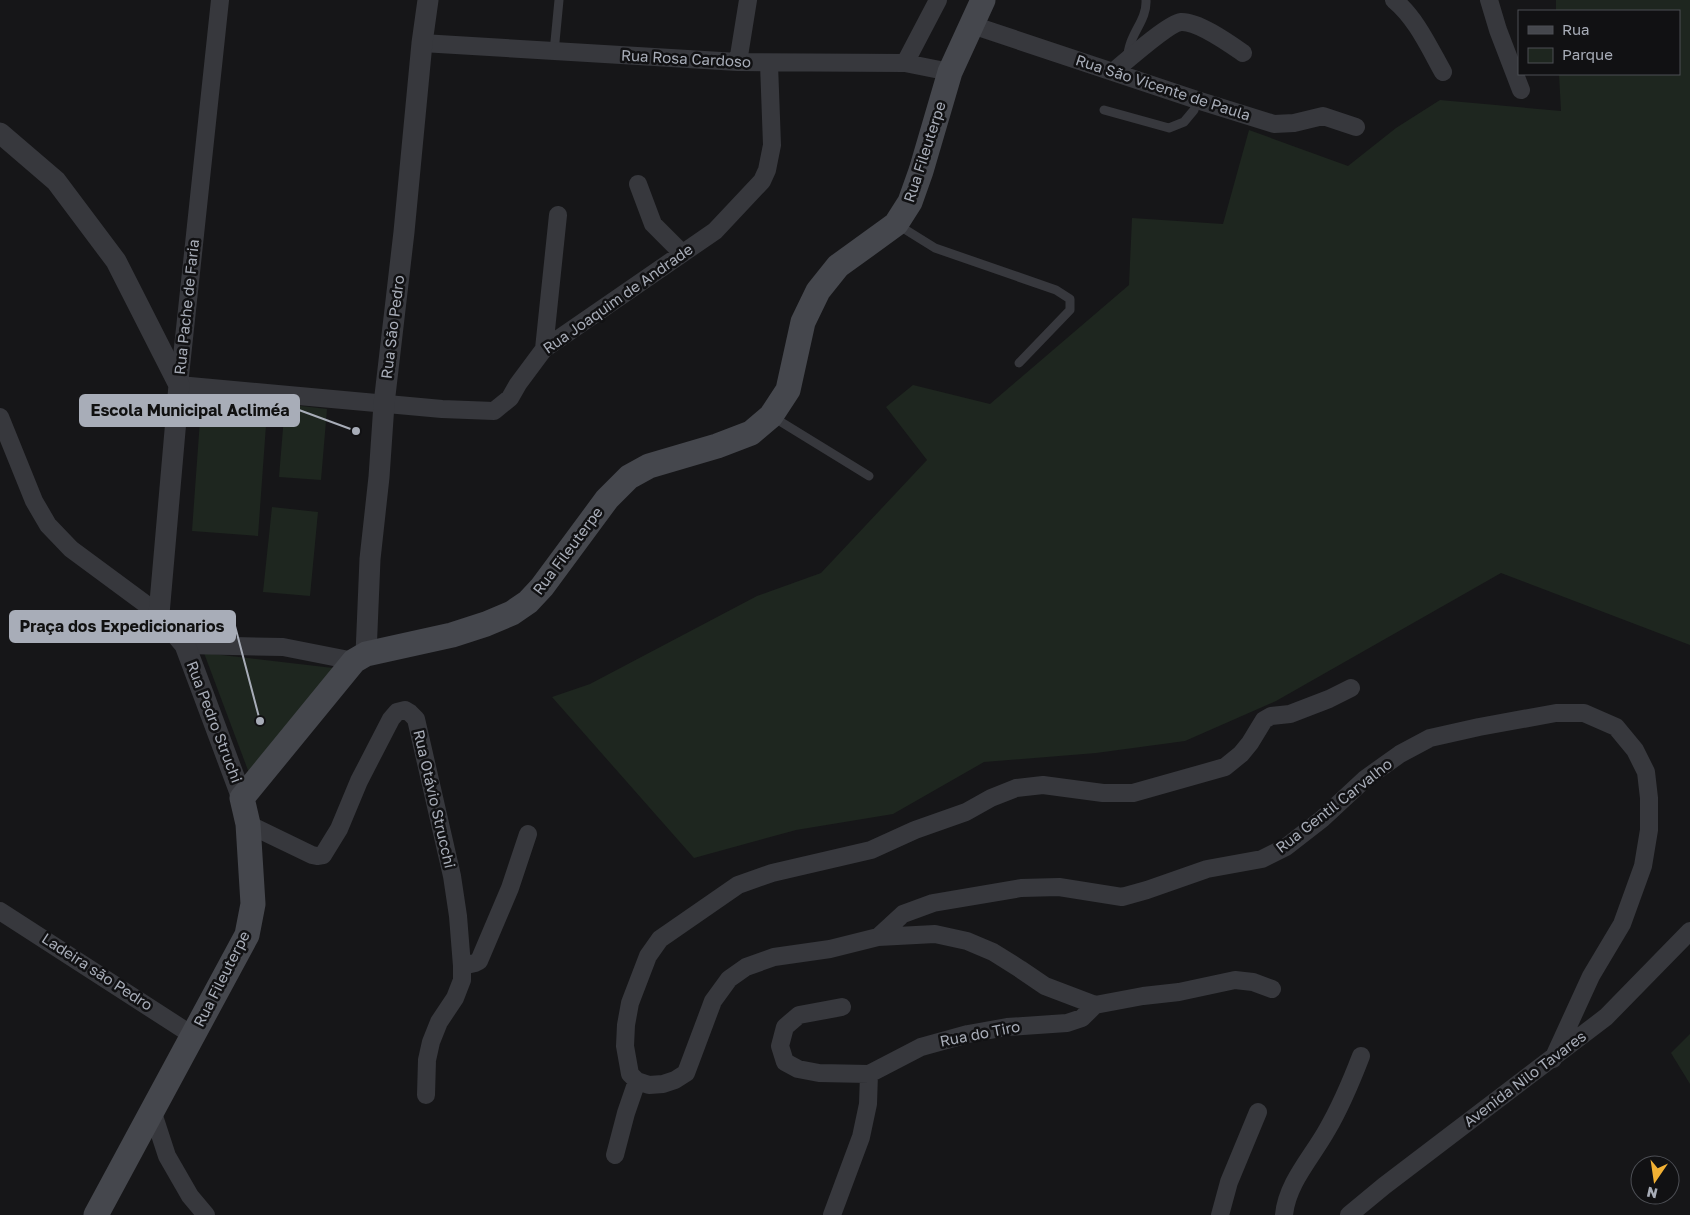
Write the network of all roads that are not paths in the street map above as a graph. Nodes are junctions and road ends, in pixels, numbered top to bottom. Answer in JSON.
{"nodes":[{"id":1,"x":220,"y":0,"type":"edge"},
{"id":2,"x":428,"y":0,"type":"edge"},
{"id":3,"x":559,"y":0,"type":"edge"},
{"id":4,"x":748,"y":0,"type":"edge"},
{"id":5,"x":938,"y":0,"type":"edge"},
{"id":6,"x":983,"y":0,"type":"edge"},
{"id":7,"x":1146,"y":0,"type":"edge"},
{"id":8,"x":1394,"y":0,"type":"edge"},
{"id":9,"x":1490,"y":0,"type":"edge"},
{"id":10,"x":972,"y":25,"type":"junction"},
{"id":11,"x":422,"y":43,"type":"junction"},
{"id":12,"x":554,"y":52,"type":"junction"},
{"id":13,"x":1243,"y":52,"type":"dead end"},
{"id":14,"x":738,"y":62,"type":"junction"},
{"id":15,"x":906,"y":63,"type":"junction"},
{"id":16,"x":769,"y":64,"type":"junction"},
{"id":17,"x":1120,"y":66,"type":"junction"},
{"id":18,"x":950,"y":72,"type":"junction"},
{"id":19,"x":1443,"y":72,"type":"dead end"},
{"id":20,"x":1521,"y":90,"type":"dead end"},
{"id":21,"x":1197,"y":100,"type":"junction"},
{"id":22,"x":1104,"y":110,"type":"dead end"},
{"id":23,"x":1356,"y":127,"type":"dead end"},
{"id":24,"x":0,"y":133,"type":"edge"},
{"id":25,"x":638,"y":184,"type":"dead end"},
{"id":26,"x":558,"y":215,"type":"dead end"},
{"id":27,"x":896,"y":224,"type":"junction"},
{"id":28,"x":682,"y":253,"type":"junction"},
{"id":29,"x":544,"y":349,"type":"junction"},
{"id":30,"x":1019,"y":364,"type":"dead end"},
{"id":31,"x":179,"y":385,"type":"junction"},
{"id":32,"x":384,"y":404,"type":"junction"},
{"id":33,"x":771,"y":416,"type":"junction"},
{"id":34,"x":0,"y":417,"type":"edge"},
{"id":35,"x":869,"y":476,"type":"dead end"},
{"id":36,"x":159,"y":614,"type":"junction"},
{"id":37,"x":185,"y":645,"type":"junction"},
{"id":38,"x":360,"y":658,"type":"junction"},
{"id":39,"x":1351,"y":688,"type":"dead end"},
{"id":40,"x":242,"y":798,"type":"junction"},
{"id":41,"x":248,"y":824,"type":"junction"},
{"id":42,"x":528,"y":834,"type":"dead end"},
{"id":43,"x":0,"y":911,"type":"edge"},
{"id":44,"x":1690,"y":932,"type":"edge"},
{"id":45,"x":878,"y":937,"type":"junction"},
{"id":46,"x":462,"y":966,"type":"junction"},
{"id":47,"x":1272,"y":989,"type":"dead end"},
{"id":48,"x":1096,"y":1005,"type":"junction"},
{"id":49,"x":842,"y":1006,"type":"dead end"},
{"id":50,"x":192,"y":1035,"type":"junction"},
{"id":51,"x":1361,"y":1056,"type":"dead end"},
{"id":52,"x":1553,"y":1059,"type":"junction"},
{"id":53,"x":869,"y":1074,"type":"junction"},
{"id":54,"x":637,"y":1081,"type":"junction"},
{"id":55,"x":426,"y":1095,"type":"dead end"},
{"id":56,"x":152,"y":1110,"type":"junction"},
{"id":57,"x":1258,"y":1112,"type":"dead end"},
{"id":58,"x":615,"y":1155,"type":"dead end"},
{"id":59,"x":96,"y":1215,"type":"edge"},
{"id":60,"x":206,"y":1215,"type":"edge"},
{"id":61,"x":832,"y":1215,"type":"edge"},
{"id":62,"x":1220,"y":1215,"type":"edge"},
{"id":63,"x":1284,"y":1215,"type":"edge"},
{"id":64,"x":1349,"y":1215,"type":"edge"}],
"edges":[{"from":1,"to":31,"type":"street","name":"Rua Pache de Faria"},
{"from":2,"to":11,"type":"street","name":"Rua São Pedro"},
{"from":3,"to":12,"type":"lane"},
{"from":4,"to":14,"type":"street"},
{"from":5,"to":15,"type":"street"},
{"from":6,"to":10,"type":"main road","name":"Rua Fileuterpe"},
{"from":7,"to":17,"type":"lane"},
{"from":8,"to":19,"type":"street"},
{"from":9,"to":20,"type":"street"},
{"from":10,"to":17,"type":"street","name":"Rua São Vicente de Paula"},
{"from":10,"to":18,"type":"main road","name":"Rua Fileuterpe"},
{"from":11,"to":12,"type":"street","name":"Rua Rosa Cardoso"},
{"from":11,"to":32,"type":"street","name":"Rua São Pedro"},
{"from":12,"to":14,"type":"street","name":"Rua Rosa Cardoso"},
{"from":13,"to":17,"type":"street"},
{"from":14,"to":16,"type":"street","name":"Rua Rosa Cardoso"},
{"from":15,"to":16,"type":"street","name":"Rua Rosa Cardoso"},
{"from":15,"to":18,"type":"street","name":"Rua Rosa Cardoso"},
{"from":16,"to":28,"type":"street","name":"Rua Joaquim de Andrade"},
{"from":17,"to":21,"type":"street","name":"Rua São Vicente de Paula"},
{"from":18,"to":27,"type":"main road","name":"Rua Fileuterpe"},
{"from":21,"to":22,"type":"lane"},
{"from":21,"to":23,"type":"street","name":"Rua São Vicente de Paula"},
{"from":24,"to":31,"type":"street"},
{"from":25,"to":28,"type":"street"},
{"from":26,"to":29,"type":"street"},
{"from":27,"to":30,"type":"lane"},
{"from":27,"to":33,"type":"main road","name":"Rua Fileuterpe"},
{"from":28,"to":29,"type":"street","name":"Rua Joaquim de Andrade"},
{"from":29,"to":32,"type":"street","name":"Rua Joaquim de Andrade"},
{"from":31,"to":32,"type":"street","name":"Rua Joaquim de Andrade"},
{"from":31,"to":36,"type":"street","name":"Rua Pache de Faria"},
{"from":32,"to":38,"type":"street","name":"Rua São Pedro"},
{"from":33,"to":35,"type":"lane"},
{"from":33,"to":38,"type":"main road","name":"Rua Fileuterpe"},
{"from":34,"to":36,"type":"street"},
{"from":36,"to":37,"type":"street","name":"Rua Pedro Struchi"},
{"from":37,"to":38,"type":"street"},
{"from":37,"to":40,"type":"street","name":"Rua Pedro Struchi"},
{"from":38,"to":40,"type":"main road"},
{"from":39,"to":54,"type":"street"},
{"from":40,"to":41,"type":"main road","name":"Rua Fileuterpe"},
{"from":41,"to":46,"type":"street","name":"Rua Otávio Strucchi"},
{"from":41,"to":50,"type":"main road","name":"Rua Fileuterpe"},
{"from":42,"to":46,"type":"street"},
{"from":43,"to":50,"type":"street","name":"Ladeira são Pedro"},
{"from":44,"to":52,"type":"street","name":"Avenida Nilo Tavares"},
{"from":45,"to":48,"type":"street"},
{"from":45,"to":52,"type":"street","name":"Rua Gentil Carvalho"},
{"from":45,"to":54,"type":"street"},
{"from":46,"to":55,"type":"street","name":"Rua Otávio Strucchi"},
{"from":47,"to":48,"type":"street","name":"Rua do Tiro"},
{"from":48,"to":53,"type":"street","name":"Rua do Tiro"},
{"from":49,"to":53,"type":"street","name":"Rua do Tiro"},
{"from":50,"to":56,"type":"main road","name":"Rua Fileuterpe"},
{"from":51,"to":63,"type":"street"},
{"from":52,"to":64,"type":"street","name":"Avenida Nilo Tavares"},
{"from":53,"to":61,"type":"street"},
{"from":54,"to":58,"type":"street"},
{"from":56,"to":59,"type":"main road","name":"Rua Fileuterpe"},
{"from":56,"to":60,"type":"street"},
{"from":57,"to":62,"type":"street"}]}
